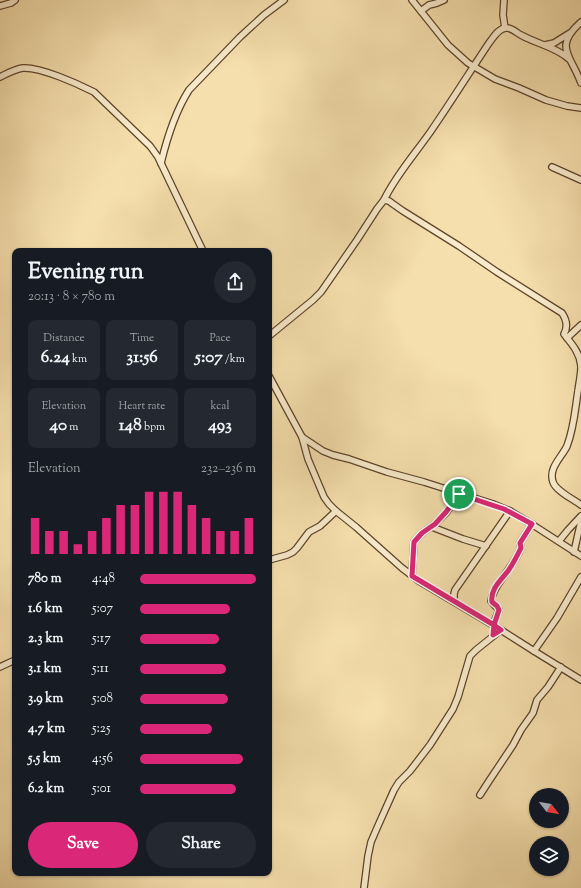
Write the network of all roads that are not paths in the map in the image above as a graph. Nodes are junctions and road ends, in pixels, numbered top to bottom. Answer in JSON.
{"nodes":[{"id":1,"x":15,"y":0,"type":"edge"},
{"id":2,"x":284,"y":0,"type":"edge"},
{"id":3,"x":412,"y":0,"type":"edge"},
{"id":4,"x":444,"y":0,"type":"edge"},
{"id":5,"x":504,"y":0,"type":"edge"},
{"id":6,"x":0,"y":6,"type":"edge"},
{"id":7,"x":421,"y":11,"type":"junction"},
{"id":8,"x":581,"y":22,"type":"edge"},
{"id":9,"x":505,"y":28,"type":"junction"},
{"id":10,"x":570,"y":32,"type":"junction"},
{"id":11,"x":544,"y":45,"type":"junction"},
{"id":12,"x":569,"y":59,"type":"junction"},
{"id":13,"x":473,"y":66,"type":"junction"},
{"id":14,"x":0,"y":77,"type":"edge"},
{"id":15,"x":581,"y":83,"type":"edge"},
{"id":16,"x":581,"y":108,"type":"edge"},
{"id":17,"x":161,"y":163,"type":"junction"},
{"id":18,"x":552,"y":167,"type":"dead end"},
{"id":19,"x":581,"y":180,"type":"edge"},
{"id":20,"x":384,"y":200,"type":"junction"},
{"id":21,"x":202,"y":248,"type":"edge"},
{"id":22,"x":581,"y":325,"type":"edge"},
{"id":23,"x":272,"y":334,"type":"edge"},
{"id":24,"x":567,"y":338,"type":"junction"},
{"id":25,"x":581,"y":367,"type":"edge"},
{"id":26,"x":272,"y":382,"type":"edge"},
{"id":27,"x":302,"y":437,"type":"junction"},
{"id":28,"x":459,"y":494,"type":"junction"},
{"id":29,"x":581,"y":505,"type":"edge"},
{"id":30,"x":336,"y":511,"type":"junction"},
{"id":31,"x":510,"y":511,"type":"junction"},
{"id":32,"x":581,"y":516,"type":"edge"},
{"id":33,"x":581,"y":521,"type":"edge"},
{"id":34,"x":532,"y":524,"type":"junction"},
{"id":35,"x":432,"y":527,"type":"junction"},
{"id":36,"x":559,"y":541,"type":"junction"},
{"id":37,"x":486,"y":546,"type":"junction"},
{"id":38,"x":574,"y":552,"type":"junction"},
{"id":39,"x":581,"y":556,"type":"edge"},
{"id":40,"x":272,"y":559,"type":"edge"},
{"id":41,"x":412,"y":576,"type":"junction"},
{"id":42,"x":581,"y":577,"type":"edge"},
{"id":43,"x":454,"y":602,"type":"junction"},
{"id":44,"x":494,"y":625,"type":"junction"},
{"id":45,"x":501,"y":630,"type":"junction"},
{"id":46,"x":493,"y":635,"type":"junction"},
{"id":47,"x":534,"y":652,"type":"junction"},
{"id":48,"x":12,"y":661,"type":"edge"},
{"id":49,"x":0,"y":667,"type":"edge"},
{"id":50,"x":561,"y":667,"type":"junction"},
{"id":51,"x":581,"y":680,"type":"edge"},
{"id":52,"x":480,"y":795,"type":"dead end"},
{"id":53,"x":364,"y":888,"type":"edge"}],
"edges":[{"from":1,"to":6,"type":"street"},
{"from":2,"to":17,"type":"street"},
{"from":3,"to":7,"type":"street"},
{"from":4,"to":7,"type":"street"},
{"from":5,"to":9,"type":"street"},
{"from":7,"to":13,"type":"street"},
{"from":8,"to":10,"type":"street"},
{"from":9,"to":11,"type":"street"},
{"from":9,"to":13,"type":"street"},
{"from":10,"to":11,"type":"street"},
{"from":10,"to":12,"type":"street"},
{"from":11,"to":12,"type":"street"},
{"from":12,"to":15,"type":"street"},
{"from":13,"to":16,"type":"street"},
{"from":13,"to":20,"type":"street"},
{"from":14,"to":17,"type":"street"},
{"from":17,"to":21,"type":"street"},
{"from":18,"to":19,"type":"street"},
{"from":20,"to":23,"type":"street"},
{"from":20,"to":24,"type":"street"},
{"from":22,"to":24,"type":"street"},
{"from":24,"to":25,"type":"street"},
{"from":25,"to":29,"type":"street"},
{"from":26,"to":27,"type":"street"},
{"from":27,"to":28,"type":"street"},
{"from":27,"to":30,"type":"street"},
{"from":28,"to":31,"type":"street"},
{"from":28,"to":35,"type":"street"},
{"from":30,"to":40,"type":"street"},
{"from":30,"to":41,"type":"street"},
{"from":31,"to":34,"type":"street"},
{"from":31,"to":37,"type":"street"},
{"from":32,"to":36,"type":"street"},
{"from":33,"to":38,"type":"street"},
{"from":34,"to":36,"type":"street"},
{"from":34,"to":44,"type":"street"},
{"from":35,"to":37,"type":"street"},
{"from":35,"to":41,"type":"street"},
{"from":36,"to":38,"type":"street"},
{"from":37,"to":43,"type":"street"},
{"from":38,"to":39,"type":"street"},
{"from":41,"to":43,"type":"street"},
{"from":42,"to":47,"type":"street"},
{"from":43,"to":44,"type":"street"},
{"from":44,"to":45,"type":"street"},
{"from":44,"to":46,"type":"street"},
{"from":45,"to":46,"type":"street"},
{"from":45,"to":47,"type":"street"},
{"from":46,"to":53,"type":"street"},
{"from":47,"to":50,"type":"street"},
{"from":48,"to":49,"type":"street"},
{"from":50,"to":51,"type":"street"},
{"from":50,"to":52,"type":"street"}]}
